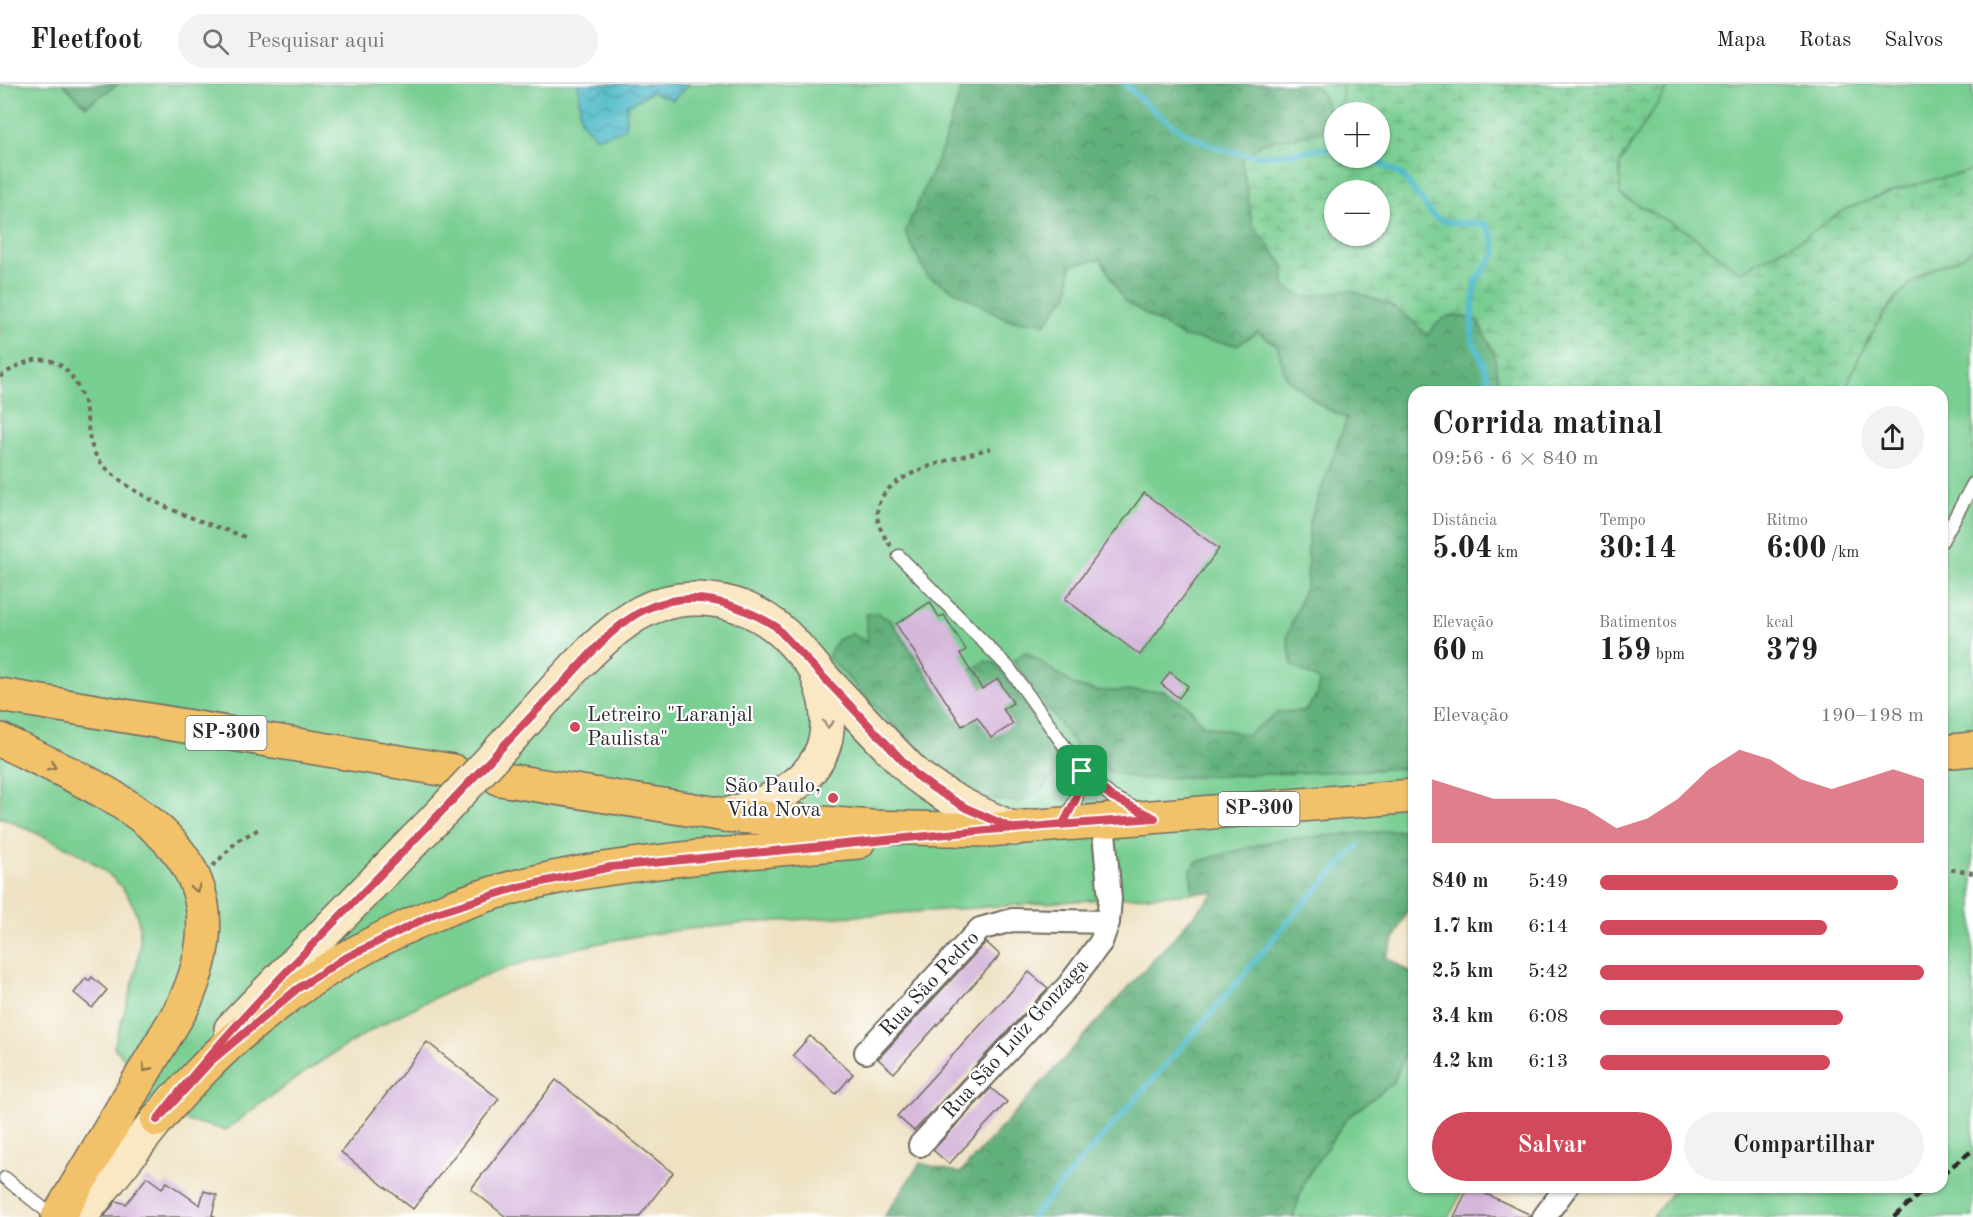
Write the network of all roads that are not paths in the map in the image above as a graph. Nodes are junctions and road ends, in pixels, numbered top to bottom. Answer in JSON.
{"nodes":[{"id":1,"x":1973,"y":484,"type":"edge"},
{"id":2,"x":1948,"y":530,"type":"edge"},
{"id":3,"x":899,"y":556,"type":"road end"},
{"id":4,"x":814,"y":668,"type":"junction"},
{"id":5,"x":0,"y":695,"type":"edge"},
{"id":6,"x":0,"y":740,"type":"edge"},
{"id":7,"x":1973,"y":749,"type":"edge"},
{"id":8,"x":1948,"y":751,"type":"edge"},
{"id":9,"x":453,"y":771,"type":"dead end"},
{"id":10,"x":1082,"y":771,"type":"junction"},
{"id":11,"x":500,"y":779,"type":"dead end"},
{"id":12,"x":1408,"y":797,"type":"edge"},
{"id":13,"x":725,"y":815,"type":"junction"},
{"id":14,"x":1155,"y":818,"type":"junction"},
{"id":15,"x":1103,"y":821,"type":"junction"},
{"id":16,"x":1063,"y":824,"type":"junction"},
{"id":17,"x":1001,"y":829,"type":"junction"},
{"id":18,"x":1108,"y":922,"type":"junction"},
{"id":19,"x":866,"y":1052,"type":"dead end"},
{"id":20,"x":157,"y":1120,"type":"junction"},
{"id":21,"x":920,"y":1145,"type":"dead end"},
{"id":22,"x":5,"y":1178,"type":"dead end"},
{"id":23,"x":1562,"y":1193,"type":"edge"},
{"id":24,"x":56,"y":1217,"type":"edge"},
{"id":25,"x":80,"y":1217,"type":"edge"},
{"id":26,"x":1544,"y":1217,"type":"edge"}],
"edges":[{"from":1,"to":2,"type":"lane"},
{"from":3,"to":10,"type":"lane"},
{"from":4,"to":13,"type":"main road","one_way":true},
{"from":4,"to":17,"type":"main road"},
{"from":4,"to":20,"type":"main road","bridge":true},
{"from":5,"to":9,"type":"main road","number":"SP-300"},
{"from":6,"to":24,"type":"main road","one_way":true},
{"from":7,"to":8,"type":"main road"},
{"from":10,"to":14,"type":"lane"},
{"from":10,"to":16,"type":"lane"},
{"from":11,"to":13,"type":"main road","number":"SP-300"},
{"from":12,"to":14,"type":"main road","number":"SP-300"},
{"from":13,"to":17,"type":"main road","number":"SP-300"},
{"from":14,"to":15,"type":"main road","number":"SP-300"},
{"from":15,"to":16,"type":"main road","number":"SP-300"},
{"from":15,"to":18,"type":"street","name":"Rua São Luiz Gonzaga"},
{"from":16,"to":17,"type":"main road","number":"SP-300"},
{"from":17,"to":20,"type":"main road"},
{"from":18,"to":19,"type":"street","name":"Rua São Pedro"},
{"from":18,"to":21,"type":"street","name":"Rua São Luiz Gonzaga"},
{"from":20,"to":25,"type":"main road"},
{"from":22,"to":24,"type":"lane"},
{"from":23,"to":26,"type":"street"}]}
